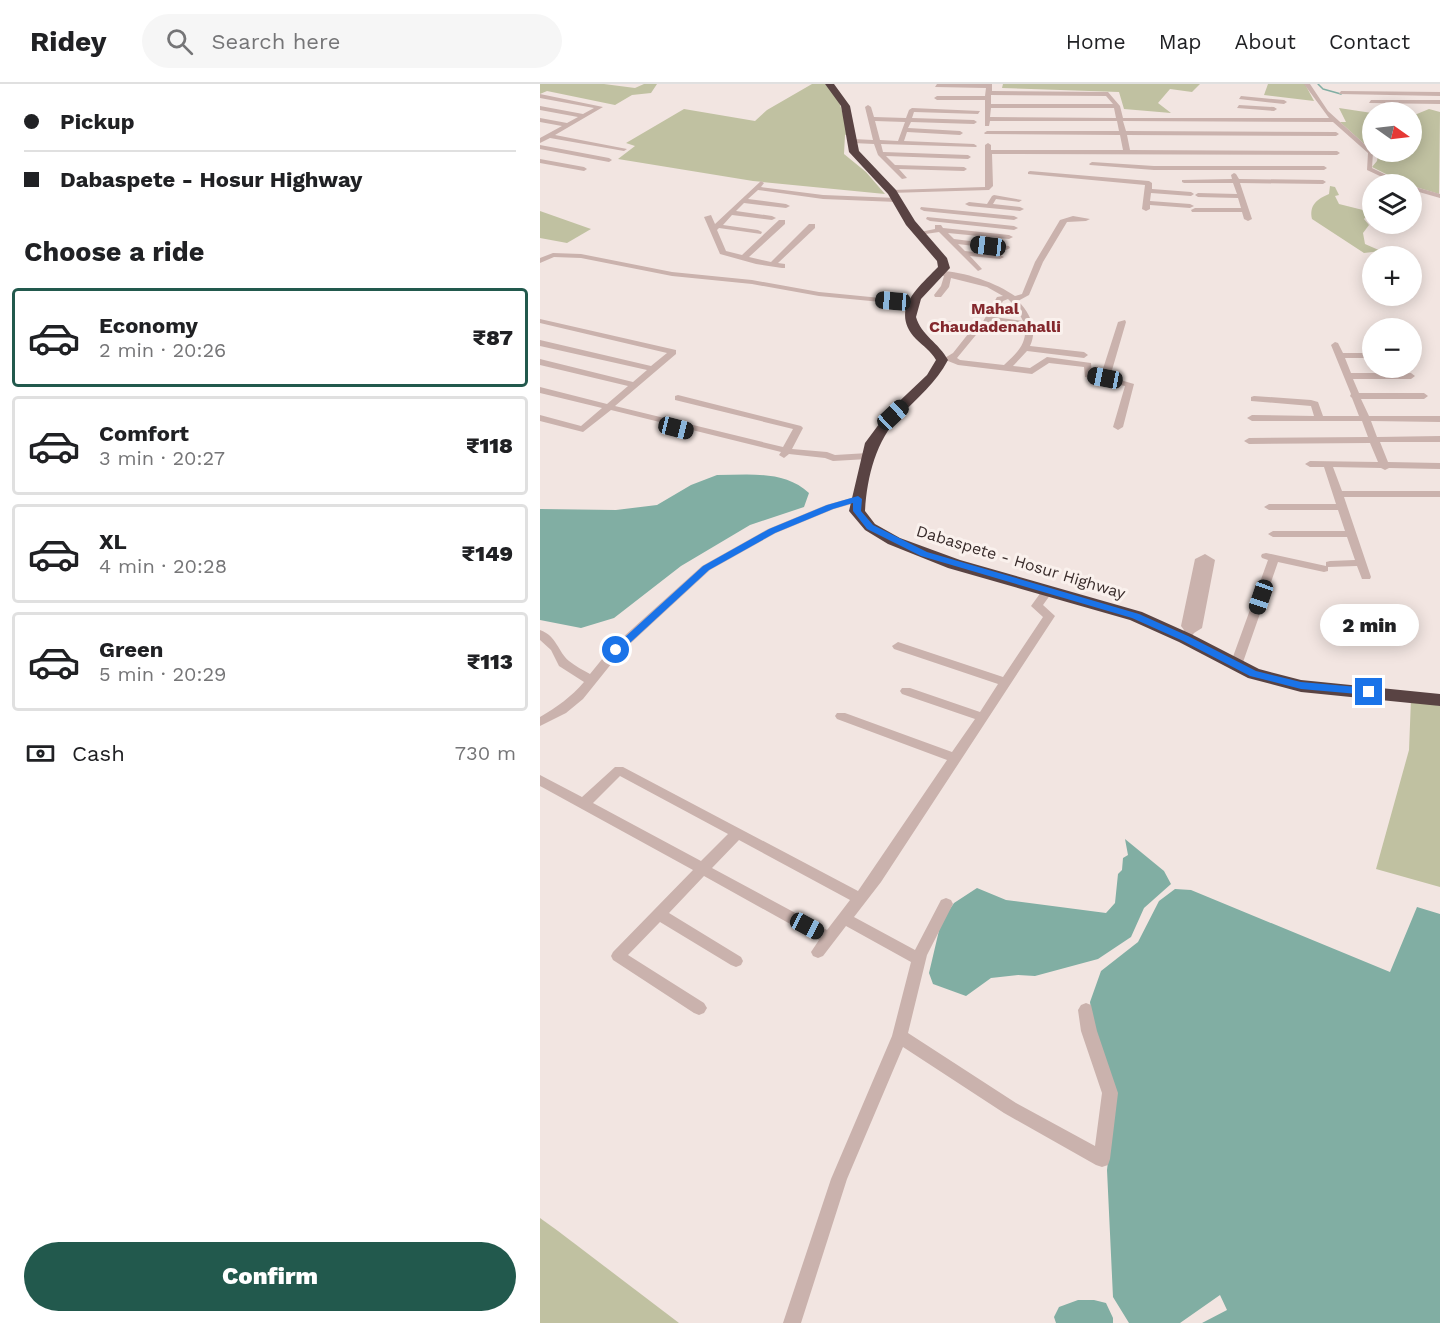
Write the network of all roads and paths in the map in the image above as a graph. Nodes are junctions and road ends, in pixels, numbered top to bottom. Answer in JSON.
{"nodes":[{"id":1,"x":830,"y":84,"type":"edge"},
{"id":2,"x":1307,"y":84,"type":"edge"},
{"id":3,"x":1379,"y":84,"type":"edge"},
{"id":4,"x":937,"y":86,"type":"dead end"},
{"id":5,"x":989,"y":93,"type":"edge"},
{"id":6,"x":1341,"y":93,"type":"dead end"},
{"id":7,"x":1385,"y":93,"type":"junction"},
{"id":8,"x":1440,"y":94,"type":"edge"},
{"id":9,"x":540,"y":96,"type":"edge"},
{"id":10,"x":1241,"y":98,"type":"dead end"},
{"id":11,"x":1391,"y":102,"type":"edge"},
{"id":12,"x":1422,"y":102,"type":"edge"},
{"id":13,"x":1440,"y":102,"type":"edge"},
{"id":14,"x":1117,"y":106,"type":"junction"},
{"id":15,"x":1239,"y":106,"type":"dead end"},
{"id":16,"x":868,"y":107,"type":"dead end"},
{"id":17,"x":540,"y":108,"type":"edge"},
{"id":18,"x":1279,"y":110,"type":"junction"},
{"id":19,"x":933,"y":111,"type":"junction"},
{"id":20,"x":978,"y":112,"type":"dead end"},
{"id":21,"x":585,"y":116,"type":"junction"},
{"id":22,"x":871,"y":119,"type":"junction"},
{"id":23,"x":988,"y":119,"type":"junction"},
{"id":24,"x":1120,"y":119,"type":"junction"},
{"id":25,"x":1217,"y":119,"type":"junction"},
{"id":26,"x":540,"y":120,"type":"edge"},
{"id":27,"x":909,"y":120,"type":"junction"},
{"id":28,"x":1273,"y":120,"type":"junction"},
{"id":29,"x":1333,"y":120,"type":"junction"},
{"id":30,"x":974,"y":123,"type":"dead end"},
{"id":31,"x":568,"y":125,"type":"junction"},
{"id":32,"x":905,"y":130,"type":"junction"},
{"id":33,"x":960,"y":133,"type":"dead end"},
{"id":34,"x":987,"y":133,"type":"junction"},
{"id":35,"x":1123,"y":134,"type":"junction"},
{"id":36,"x":1222,"y":134,"type":"junction"},
{"id":37,"x":1281,"y":134,"type":"junction"},
{"id":38,"x":1336,"y":134,"type":"dead end"},
{"id":39,"x":550,"y":136,"type":"junction"},
{"id":40,"x":540,"y":141,"type":"edge"},
{"id":41,"x":853,"y":141,"type":"junction"},
{"id":42,"x":876,"y":141,"type":"junction"},
{"id":43,"x":900,"y":143,"type":"junction"},
{"id":44,"x":964,"y":145,"type":"junction"},
{"id":45,"x":974,"y":146,"type":"dead end"},
{"id":46,"x":540,"y":147,"type":"edge"},
{"id":47,"x":624,"y":149,"type":"dead end"},
{"id":48,"x":988,"y":152,"type":"junction"},
{"id":49,"x":1090,"y":152,"type":"junction"},
{"id":50,"x":1127,"y":152,"type":"junction"},
{"id":51,"x":1227,"y":152,"type":"junction"},
{"id":52,"x":1337,"y":153,"type":"dead end"},
{"id":53,"x":880,"y":154,"type":"junction"},
{"id":54,"x":963,"y":157,"type":"junction"},
{"id":55,"x":540,"y":160,"type":"edge"},
{"id":56,"x":609,"y":160,"type":"dead end"},
{"id":57,"x":879,"y":166,"type":"dead end"},
{"id":58,"x":893,"y":166,"type":"junction"},
{"id":59,"x":1091,"y":166,"type":"junction"},
{"id":60,"x":1232,"y":167,"type":"junction"},
{"id":61,"x":1154,"y":168,"type":"junction"},
{"id":62,"x":1324,"y":168,"type":"dead end"},
{"id":63,"x":584,"y":169,"type":"dead end"},
{"id":64,"x":954,"y":169,"type":"junction"},
{"id":65,"x":964,"y":169,"type":"dead end"},
{"id":66,"x":1143,"y":171,"type":"dead end"},
{"id":67,"x":1030,"y":173,"type":"dead end"},
{"id":68,"x":1380,"y":174,"type":"edge"},
{"id":69,"x":904,"y":178,"type":"dead end"},
{"id":70,"x":1155,"y":178,"type":"dead end"},
{"id":71,"x":1085,"y":180,"type":"junction"},
{"id":72,"x":1184,"y":181,"type":"dead end"},
{"id":73,"x":1236,"y":182,"type":"junction"},
{"id":74,"x":1323,"y":182,"type":"dead end"},
{"id":75,"x":1148,"y":191,"type":"junction"},
{"id":76,"x":1422,"y":191,"type":"edge"},
{"id":77,"x":895,"y":196,"type":"junction"},
{"id":78,"x":1241,"y":196,"type":"junction"},
{"id":79,"x":1440,"y":196,"type":"edge"},
{"id":80,"x":1019,"y":200,"type":"dead end"},
{"id":81,"x":743,"y":201,"type":"junction"},
{"id":82,"x":786,"y":206,"type":"dead end"},
{"id":83,"x":989,"y":206,"type":"junction"},
{"id":84,"x":1020,"y":209,"type":"dead end"},
{"id":85,"x":1245,"y":210,"type":"junction"},
{"id":86,"x":730,"y":213,"type":"junction"},
{"id":87,"x":964,"y":213,"type":"junction"},
{"id":88,"x":708,"y":217,"type":"dead end"},
{"id":89,"x":772,"y":218,"type":"dead end"},
{"id":90,"x":1014,"y":218,"type":"dead end"},
{"id":91,"x":930,"y":219,"type":"junction"},
{"id":92,"x":1086,"y":219,"type":"dead end"},
{"id":93,"x":1248,"y":219,"type":"dead end"},
{"id":94,"x":782,"y":222,"type":"dead end"},
{"id":95,"x":812,"y":225,"type":"dead end"},
{"id":96,"x":715,"y":228,"type":"junction"},
{"id":97,"x":1014,"y":228,"type":"dead end"},
{"id":98,"x":942,"y":231,"type":"junction"},
{"id":99,"x":758,"y":232,"type":"dead end"},
{"id":100,"x":920,"y":235,"type":"junction"},
{"id":101,"x":1009,"y":237,"type":"dead end"},
{"id":102,"x":952,"y":241,"type":"junction"},
{"id":103,"x":1006,"y":248,"type":"dead end"},
{"id":104,"x":963,"y":253,"type":"junction"},
{"id":105,"x":1000,"y":257,"type":"dead end"},
{"id":106,"x":744,"y":258,"type":"junction"},
{"id":107,"x":540,"y":261,"type":"edge"},
{"id":108,"x":756,"y":262,"type":"junction"},
{"id":109,"x":978,"y":269,"type":"dead end"},
{"id":110,"x":944,"y":274,"type":"junction"},
{"id":111,"x":741,"y":279,"type":"dead end"},
{"id":112,"x":938,"y":295,"type":"dead end"},
{"id":113,"x":1013,"y":297,"type":"junction"},
{"id":114,"x":912,"y":303,"type":"junction"},
{"id":115,"x":990,"y":319,"type":"junction"},
{"id":116,"x":540,"y":321,"type":"edge"},
{"id":117,"x":942,"y":322,"type":"dead end"},
{"id":118,"x":1122,"y":322,"type":"dead end"},
{"id":119,"x":1029,"y":324,"type":"junction"},
{"id":120,"x":560,"y":326,"type":"junction"},
{"id":121,"x":978,"y":327,"type":"junction"},
{"id":122,"x":540,"y":340,"type":"edge"},
{"id":123,"x":1335,"y":345,"type":"dead end"},
{"id":124,"x":1028,"y":348,"type":"junction"},
{"id":125,"x":1084,"y":355,"type":"dead end"},
{"id":126,"x":1362,"y":355,"type":"edge"},
{"id":127,"x":1339,"y":356,"type":"junction"},
{"id":128,"x":947,"y":359,"type":"junction"},
{"id":129,"x":540,"y":362,"type":"edge"},
{"id":130,"x":1006,"y":368,"type":"junction"},
{"id":131,"x":653,"y":369,"type":"junction"},
{"id":132,"x":1347,"y":376,"type":"junction"},
{"id":133,"x":1362,"y":376,"type":"edge"},
{"id":134,"x":1105,"y":378,"type":"junction"},
{"id":135,"x":634,"y":385,"type":"junction"},
{"id":136,"x":540,"y":390,"type":"edge"},
{"id":137,"x":1354,"y":396,"type":"junction"},
{"id":138,"x":1424,"y":396,"type":"dead end"},
{"id":139,"x":678,"y":398,"type":"dead end"},
{"id":140,"x":1254,"y":399,"type":"dead end"},
{"id":141,"x":608,"y":407,"type":"junction"},
{"id":142,"x":540,"y":418,"type":"edge"},
{"id":143,"x":1252,"y":418,"type":"dead end"},
{"id":144,"x":1320,"y":419,"type":"junction"},
{"id":145,"x":1364,"y":419,"type":"junction"},
{"id":146,"x":1440,"y":419,"type":"edge"},
{"id":147,"x":1118,"y":427,"type":"dead end"},
{"id":148,"x":1440,"y":439,"type":"edge"},
{"id":149,"x":1373,"y":440,"type":"junction"},
{"id":150,"x":1249,"y":441,"type":"dead end"},
{"id":151,"x":785,"y":453,"type":"junction"},
{"id":152,"x":868,"y":456,"type":"junction"},
{"id":153,"x":1310,"y":465,"type":"dead end"},
{"id":154,"x":1328,"y":466,"type":"junction"},
{"id":155,"x":1385,"y":466,"type":"junction"},
{"id":156,"x":1440,"y":466,"type":"edge"},
{"id":157,"x":1338,"y":494,"type":"junction"},
{"id":158,"x":1440,"y":494,"type":"edge"},
{"id":159,"x":858,"y":499,"type":"junction"},
{"id":160,"x":1269,"y":507,"type":"dead end"},
{"id":161,"x":1342,"y":507,"type":"junction"},
{"id":162,"x":1273,"y":534,"type":"dead end"},
{"id":163,"x":1351,"y":534,"type":"junction"},
{"id":164,"x":1361,"y":563,"type":"junction"},
{"id":165,"x":1366,"y":577,"type":"dead end"},
{"id":166,"x":1048,"y":591,"type":"junction"},
{"id":167,"x":540,"y":634,"type":"edge"},
{"id":168,"x":1187,"y":634,"type":"junction"},
{"id":169,"x":898,"y":646,"type":"dead end"},
{"id":170,"x":1236,"y":665,"type":"junction"},
{"id":171,"x":592,"y":681,"type":"junction"},
{"id":172,"x":1005,"y":682,"type":"junction"},
{"id":173,"x":906,"y":691,"type":"dead end"},
{"id":174,"x":1440,"y":700,"type":"edge"},
{"id":175,"x":841,"y":716,"type":"dead end"},
{"id":176,"x":982,"y":717,"type":"junction"},
{"id":177,"x":540,"y":722,"type":"edge"},
{"id":178,"x":955,"y":758,"type":"junction"},
{"id":179,"x":540,"y":780,"type":"edge"},
{"id":180,"x":583,"y":804,"type":"junction"},
{"id":181,"x":737,"y":833,"type":"junction"},
{"id":182,"x":702,"y":870,"type":"junction"},
{"id":183,"x":859,"y":898,"type":"junction"},
{"id":184,"x":945,"y":904,"type":"dead end"},
{"id":185,"x":658,"y":914,"type":"junction"},
{"id":186,"x":844,"y":918,"type":"junction"},
{"id":187,"x":828,"y":938,"type":"junction"},
{"id":188,"x":818,"y":952,"type":"dead end"},
{"id":189,"x":919,"y":959,"type":"junction"},
{"id":190,"x":736,"y":961,"type":"dead end"},
{"id":191,"x":699,"y":1008,"type":"dead end"},
{"id":192,"x":1086,"y":1010,"type":"dead end"},
{"id":193,"x":900,"y":1036,"type":"junction"},
{"id":194,"x":792,"y":1323,"type":"edge"}],
"edges":[{"from":1,"to":41,"type":"highway"},
{"from":2,"to":29,"type":"street"},
{"from":3,"to":7,"type":"street"},
{"from":4,"to":5,"type":"street"},
{"from":5,"to":14,"type":"street"},
{"from":5,"to":14,"type":"street"},
{"from":5,"to":19,"type":"street"},
{"from":5,"to":23,"type":"street"},
{"from":6,"to":7,"type":"street"},
{"from":7,"to":8,"type":"street"},
{"from":7,"to":11,"type":"street"},
{"from":9,"to":21,"type":"street"},
{"from":10,"to":18,"type":"street"},
{"from":12,"to":13,"type":"street"},
{"from":14,"to":24,"type":"street"},
{"from":15,"to":18,"type":"street"},
{"from":16,"to":22,"type":"street"},
{"from":17,"to":21,"type":"street"},
{"from":18,"to":28,"type":"street"},
{"from":19,"to":20,"type":"street"},
{"from":19,"to":27,"type":"street"},
{"from":21,"to":31,"type":"street"},
{"from":22,"to":27,"type":"street"},
{"from":22,"to":42,"type":"street"},
{"from":23,"to":24,"type":"street"},
{"from":23,"to":34,"type":"street"},
{"from":24,"to":25,"type":"street"},
{"from":24,"to":35,"type":"street"},
{"from":25,"to":28,"type":"street"},
{"from":25,"to":36,"type":"street"},
{"from":26,"to":31,"type":"street"},
{"from":27,"to":30,"type":"street"},
{"from":27,"to":32,"type":"street"},
{"from":28,"to":29,"type":"street"},
{"from":28,"to":37,"type":"street"},
{"from":29,"to":68,"type":"street"},
{"from":31,"to":39,"type":"street"},
{"from":32,"to":33,"type":"street"},
{"from":32,"to":43,"type":"street"},
{"from":34,"to":35,"type":"street"},
{"from":34,"to":48,"type":"street"},
{"from":35,"to":36,"type":"street"},
{"from":35,"to":50,"type":"street"},
{"from":36,"to":37,"type":"street"},
{"from":36,"to":51,"type":"street"},
{"from":37,"to":38,"type":"street"},
{"from":39,"to":40,"type":"street"},
{"from":39,"to":47,"type":"street"},
{"from":41,"to":42,"type":"street"},
{"from":41,"to":77,"type":"highway"},
{"from":42,"to":43,"type":"street"},
{"from":42,"to":53,"type":"street"},
{"from":43,"to":44,"type":"street"},
{"from":44,"to":45,"type":"street"},
{"from":44,"to":54,"type":"street"},
{"from":46,"to":56,"type":"street"},
{"from":48,"to":49,"type":"street"},
{"from":48,"to":77,"type":"street"},
{"from":49,"to":50,"type":"street"},
{"from":49,"to":59,"type":"street"},
{"from":50,"to":51,"type":"street"},
{"from":51,"to":52,"type":"street"},
{"from":51,"to":60,"type":"street"},
{"from":53,"to":54,"type":"street"},
{"from":53,"to":58,"type":"street"},
{"from":54,"to":64,"type":"street"},
{"from":55,"to":63,"type":"street"},
{"from":57,"to":58,"type":"street"},
{"from":58,"to":64,"type":"street"},
{"from":58,"to":69,"type":"street"},
{"from":59,"to":61,"type":"street"},
{"from":59,"to":66,"type":"street"},
{"from":59,"to":71,"type":"street"},
{"from":60,"to":61,"type":"street"},
{"from":60,"to":62,"type":"street"},
{"from":60,"to":73,"type":"street"},
{"from":61,"to":70,"type":"street"},
{"from":64,"to":65,"type":"street"},
{"from":67,"to":71,"type":"street"},
{"from":71,"to":75,"type":"street"},
{"from":72,"to":73,"type":"street"},
{"from":73,"to":74,"type":"street"},
{"from":73,"to":78,"type":"street"},
{"from":75,"to":78,"type":"street"},
{"from":75,"to":85,"type":"street"},
{"from":76,"to":79,"type":"street"},
{"from":77,"to":81,"type":"street"},
{"from":77,"to":100,"type":"highway"},
{"from":78,"to":85,"type":"street"},
{"from":80,"to":83,"type":"street"},
{"from":81,"to":82,"type":"street"},
{"from":81,"to":86,"type":"street"},
{"from":83,"to":84,"type":"street"},
{"from":83,"to":87,"type":"street"},
{"from":85,"to":93,"type":"street"},
{"from":86,"to":89,"type":"street"},
{"from":86,"to":96,"type":"street"},
{"from":87,"to":90,"type":"street"},
{"from":87,"to":91,"type":"street"},
{"from":88,"to":96,"type":"street"},
{"from":91,"to":97,"type":"street"},
{"from":91,"to":98,"type":"street"},
{"from":92,"to":113,"type":"street"},
{"from":94,"to":106,"type":"street"},
{"from":95,"to":108,"type":"street"},
{"from":96,"to":99,"type":"street"},
{"from":96,"to":106,"type":"street"},
{"from":98,"to":100,"type":"street"},
{"from":98,"to":101,"type":"street"},
{"from":98,"to":102,"type":"street"},
{"from":100,"to":110,"type":"highway"},
{"from":102,"to":103,"type":"street"},
{"from":102,"to":104,"type":"street"},
{"from":104,"to":105,"type":"street"},
{"from":104,"to":109,"type":"street"},
{"from":106,"to":108,"type":"street"},
{"from":107,"to":114,"type":"street"},
{"from":108,"to":111,"type":"street"},
{"from":110,"to":112,"type":"street"},
{"from":110,"to":113,"type":"street"},
{"from":110,"to":114,"type":"highway"},
{"from":113,"to":115,"type":"street"},
{"from":113,"to":119,"type":"street"},
{"from":114,"to":128,"type":"highway"},
{"from":115,"to":119,"type":"street"},
{"from":115,"to":121,"type":"street"},
{"from":116,"to":120,"type":"street"},
{"from":117,"to":121,"type":"street"},
{"from":118,"to":134,"type":"street"},
{"from":119,"to":124,"type":"street"},
{"from":120,"to":122,"type":"street"},
{"from":120,"to":131,"type":"street"},
{"from":121,"to":128,"type":"street"},
{"from":122,"to":131,"type":"street"},
{"from":123,"to":127,"type":"street"},
{"from":124,"to":125,"type":"street"},
{"from":124,"to":130,"type":"street"},
{"from":126,"to":127,"type":"street"},
{"from":127,"to":132,"type":"street"},
{"from":128,"to":130,"type":"street"},
{"from":128,"to":152,"type":"highway"},
{"from":129,"to":135,"type":"street"},
{"from":130,"to":134,"type":"street"},
{"from":131,"to":135,"type":"street"},
{"from":132,"to":133,"type":"street"},
{"from":132,"to":137,"type":"street"},
{"from":134,"to":147,"type":"street"},
{"from":135,"to":141,"type":"street"},
{"from":136,"to":141,"type":"street"},
{"from":137,"to":138,"type":"street"},
{"from":137,"to":145,"type":"street"},
{"from":139,"to":151,"type":"street"},
{"from":140,"to":144,"type":"street"},
{"from":141,"to":142,"type":"street"},
{"from":141,"to":151,"type":"street"},
{"from":143,"to":144,"type":"street"},
{"from":144,"to":145,"type":"street"},
{"from":145,"to":146,"type":"street"},
{"from":145,"to":149,"type":"street"},
{"from":148,"to":149,"type":"street"},
{"from":149,"to":150,"type":"street"},
{"from":149,"to":155,"type":"street"},
{"from":151,"to":152,"type":"street"},
{"from":152,"to":159,"type":"highway"},
{"from":153,"to":154,"type":"street"},
{"from":154,"to":155,"type":"street"},
{"from":154,"to":157,"type":"street"},
{"from":155,"to":156,"type":"street"},
{"from":157,"to":158,"type":"street"},
{"from":157,"to":161,"type":"street"},
{"from":159,"to":166,"type":"highway","name":"Dabaspete - Hosur Highway"},
{"from":159,"to":171,"type":"street"},
{"from":160,"to":161,"type":"street"},
{"from":161,"to":163,"type":"street"},
{"from":162,"to":163,"type":"street"},
{"from":163,"to":164,"type":"street"},
{"from":164,"to":165,"type":"street"},
{"from":164,"to":170,"type":"street"},
{"from":166,"to":168,"type":"highway","name":"Dabaspete - Hosur Highway"},
{"from":166,"to":172,"type":"street"},
{"from":167,"to":171,"type":"street"},
{"from":168,"to":168,"type":"street"},
{"from":168,"to":170,"type":"highway","name":"Dabaspete - Hosur Highway"},
{"from":169,"to":172,"type":"street"},
{"from":170,"to":174,"type":"highway","name":"Dabaspete - Hosur Highway"},
{"from":171,"to":177,"type":"street"},
{"from":172,"to":176,"type":"street"},
{"from":173,"to":176,"type":"street"},
{"from":175,"to":178,"type":"street"},
{"from":176,"to":178,"type":"street"},
{"from":178,"to":183,"type":"street"},
{"from":179,"to":180,"type":"street"},
{"from":180,"to":181,"type":"street"},
{"from":180,"to":182,"type":"street"},
{"from":181,"to":182,"type":"street"},
{"from":181,"to":183,"type":"street"},
{"from":182,"to":185,"type":"street"},
{"from":182,"to":187,"type":"street"},
{"from":183,"to":186,"type":"street"},
{"from":184,"to":189,"type":"street"},
{"from":185,"to":190,"type":"street"},
{"from":185,"to":191,"type":"street"},
{"from":186,"to":187,"type":"street"},
{"from":186,"to":189,"type":"street"},
{"from":187,"to":188,"type":"street"},
{"from":189,"to":193,"type":"street"},
{"from":192,"to":193,"type":"street"},
{"from":193,"to":194,"type":"street"}]}
